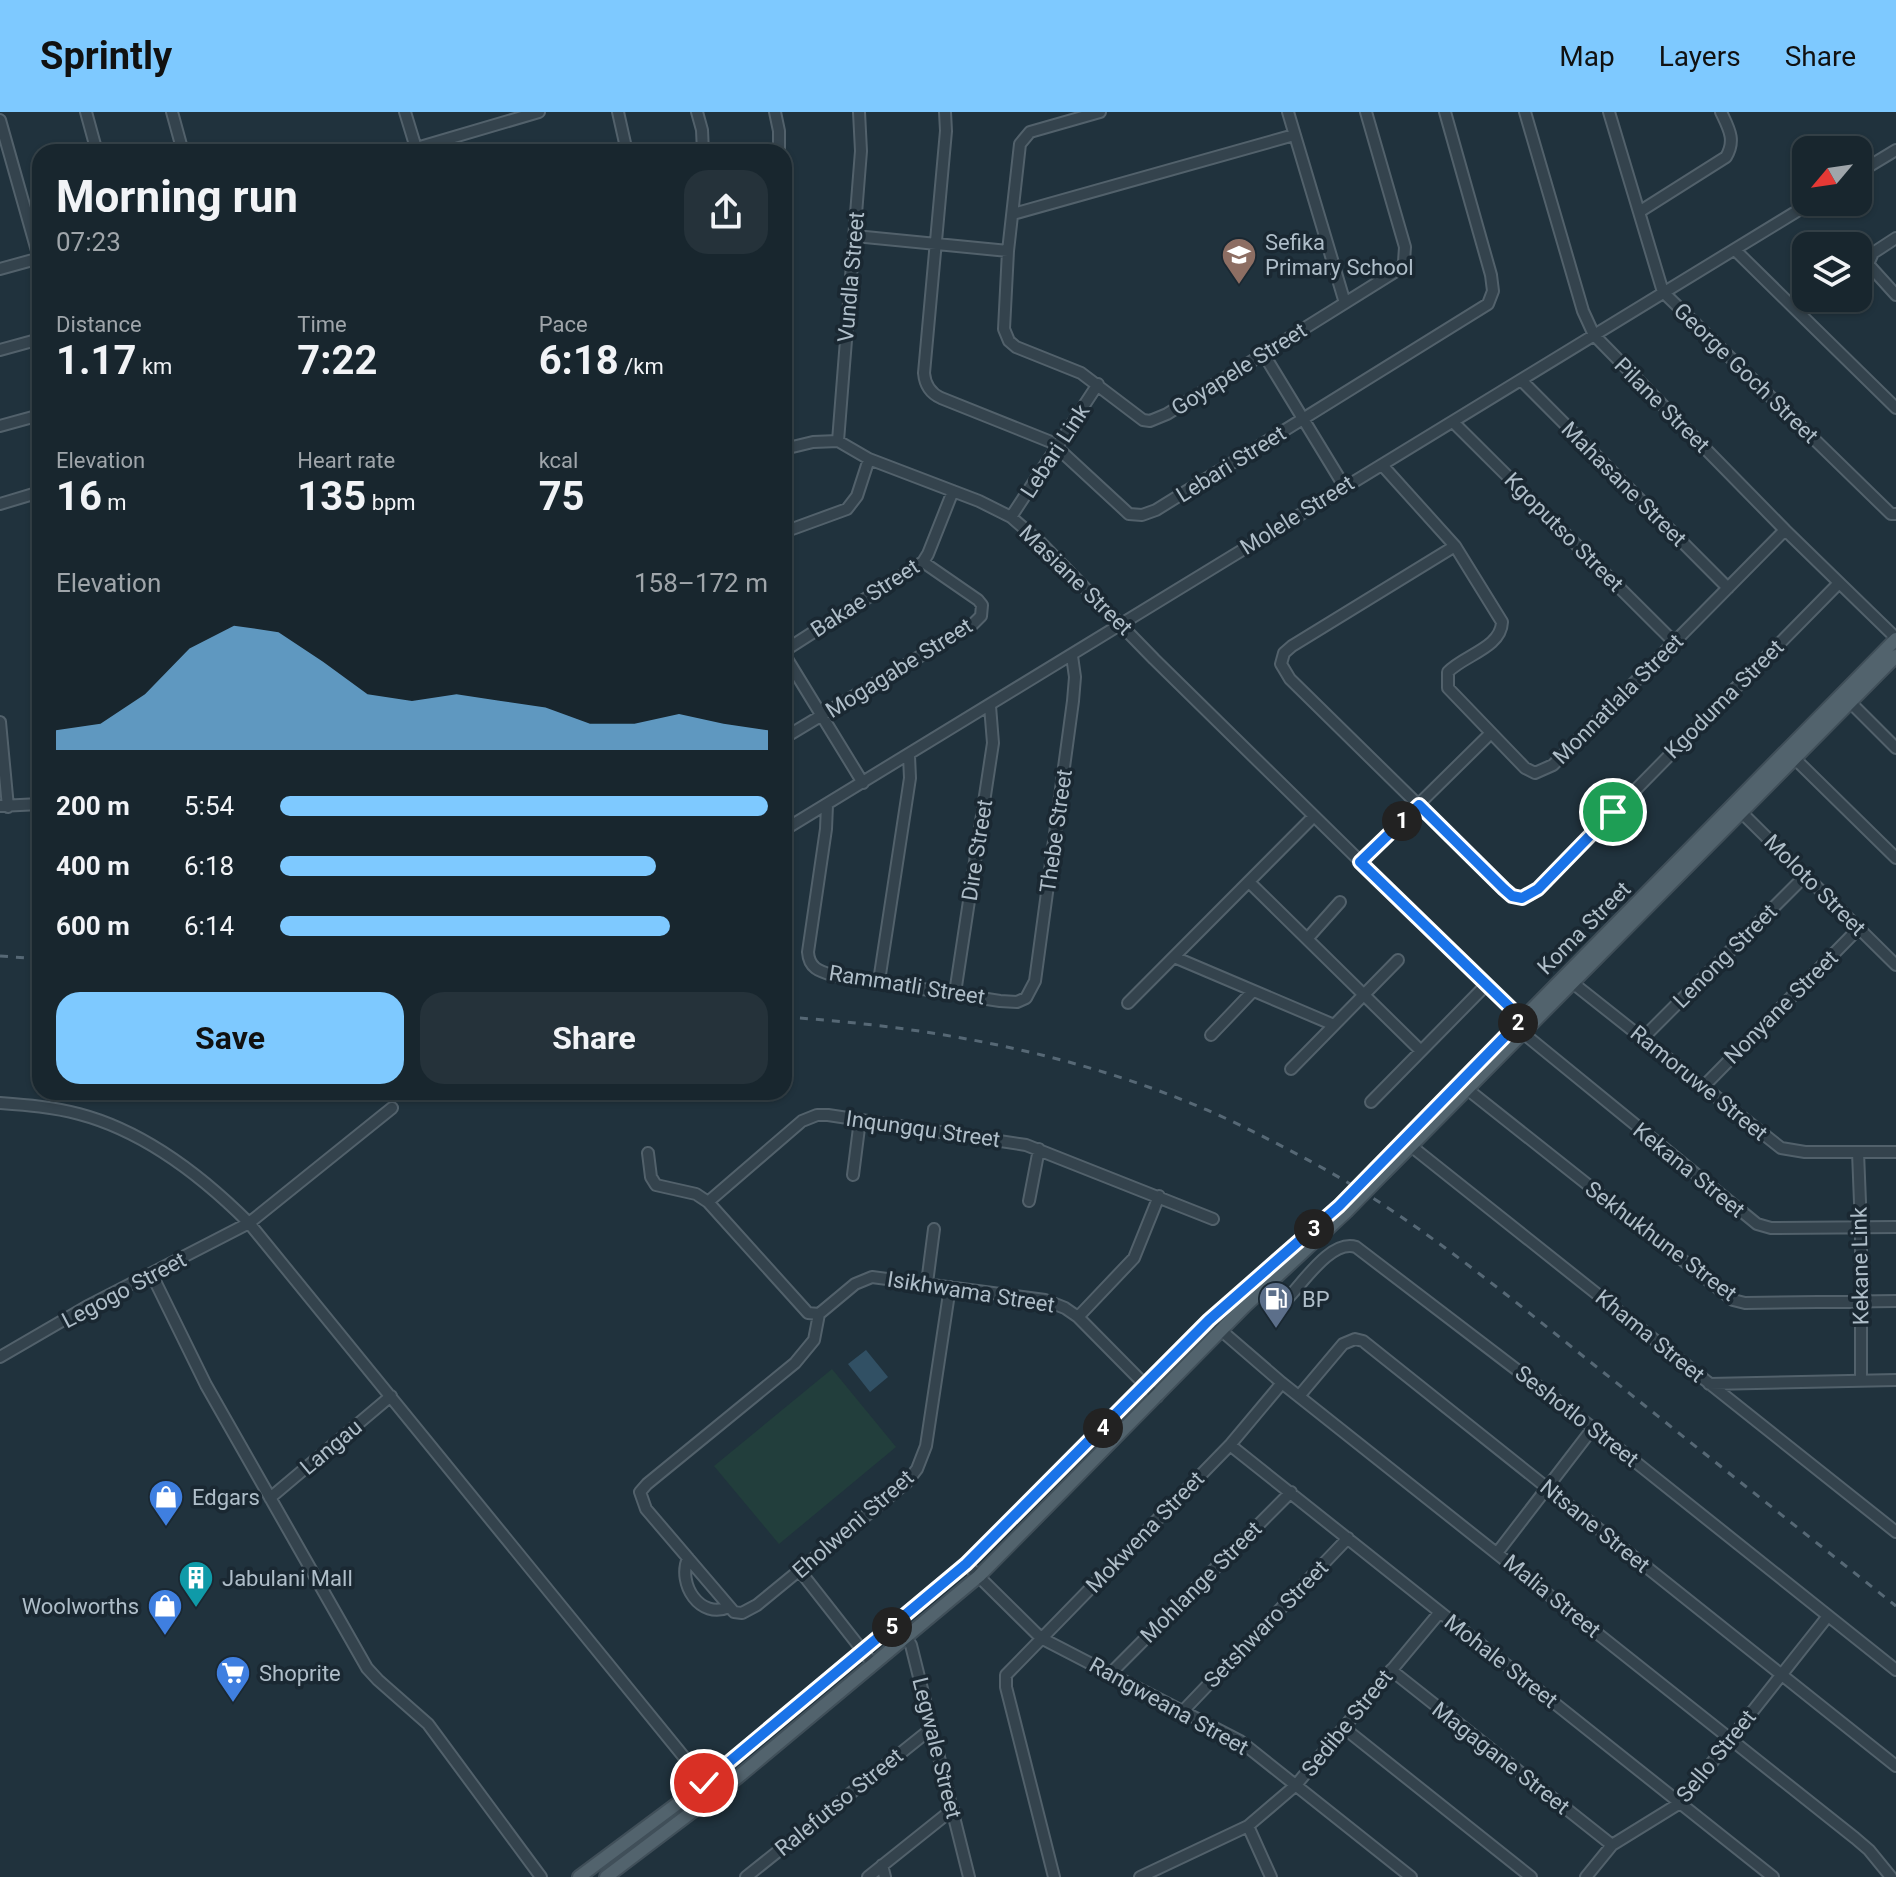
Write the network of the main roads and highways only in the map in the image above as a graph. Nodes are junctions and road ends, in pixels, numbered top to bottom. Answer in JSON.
{"nodes":[{"id":1,"x":1896,"y":639,"type":"edge"},
{"id":2,"x":1896,"y":656,"type":"edge"},
{"id":3,"x":1846,"y":698,"type":"junction"},
{"id":4,"x":1264,"y":1279,"type":"junction"},
{"id":5,"x":579,"y":1877,"type":"edge"},
{"id":6,"x":606,"y":1877,"type":"edge"}],
"edges":[{"from":1,"to":3,"type":"main road","name":"Koma Street"},
{"from":2,"to":3,"type":"main road","name":"Koma Street"},
{"from":3,"to":4,"type":"main road","name":"Koma Street","bridge":true},
{"from":4,"to":5,"type":"main road","name":"Koma Street"},
{"from":4,"to":6,"type":"main road","name":"Koma Street"}]}
